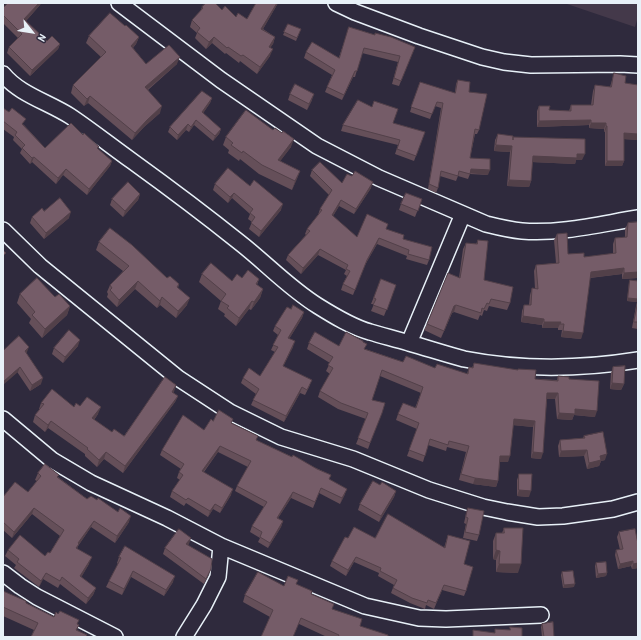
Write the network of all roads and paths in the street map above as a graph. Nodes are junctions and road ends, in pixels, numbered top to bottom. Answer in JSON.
{"nodes":[{"id":1,"x":119,"y":3,"type":"edge"},
{"id":2,"x":336,"y":3,"type":"edge"},
{"id":3,"x":638,"y":65,"type":"edge"},
{"id":4,"x":3,"y":74,"type":"edge"},
{"id":5,"x":463,"y":214,"type":"junction"},
{"id":6,"x":638,"y":218,"type":"edge"},
{"id":7,"x":3,"y":230,"type":"edge"},
{"id":8,"x":409,"y":343,"type":"junction"},
{"id":9,"x":638,"y":360,"type":"edge"},
{"id":10,"x":3,"y":419,"type":"edge"},
{"id":11,"x":638,"y":502,"type":"edge"},
{"id":12,"x":221,"y":546,"type":"junction"},
{"id":13,"x":3,"y":573,"type":"edge"},
{"id":14,"x":540,"y":615,"type":"dead end"},
{"id":15,"x":115,"y":637,"type":"edge"},
{"id":16,"x":184,"y":637,"type":"edge"}],
"edges":[{"from":1,"to":5,"type":"street"},
{"from":2,"to":3,"type":"street"},
{"from":4,"to":8,"type":"street"},
{"from":5,"to":6,"type":"street"},
{"from":5,"to":8,"type":"street"},
{"from":7,"to":11,"type":"street"},
{"from":8,"to":9,"type":"street"},
{"from":10,"to":12,"type":"street"},
{"from":12,"to":14,"type":"street"},
{"from":12,"to":16,"type":"street"},
{"from":13,"to":15,"type":"street"}]}
